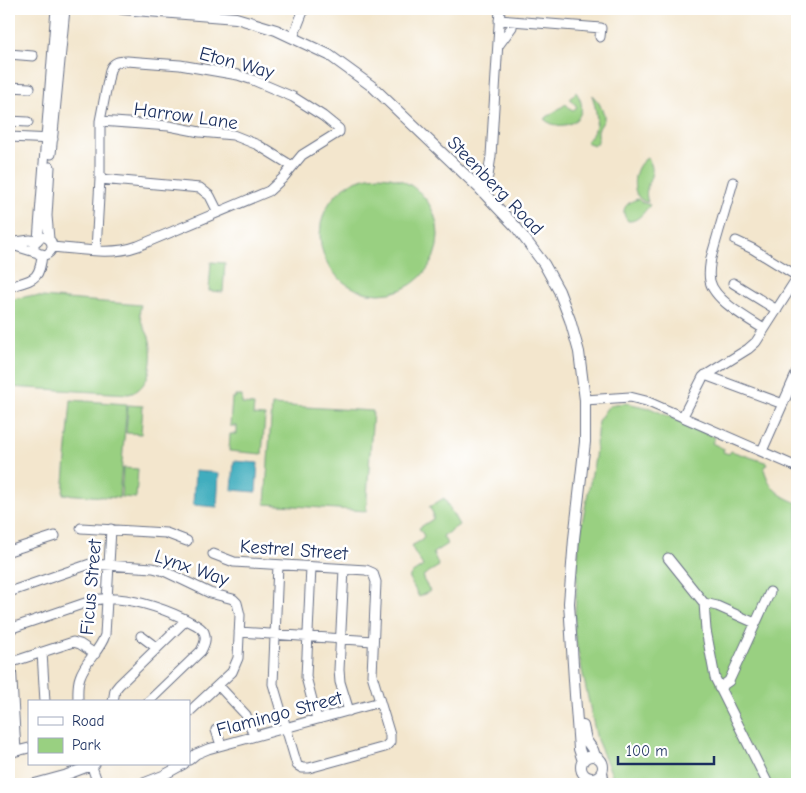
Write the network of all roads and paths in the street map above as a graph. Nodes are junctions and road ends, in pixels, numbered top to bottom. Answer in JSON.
{"nodes":[{"id":1,"x":56,"y":9,"type":"edge"},
{"id":2,"x":65,"y":9,"type":"edge"},
{"id":3,"x":122,"y":9,"type":"edge"},
{"id":4,"x":170,"y":9,"type":"edge"},
{"id":5,"x":304,"y":9,"type":"edge"},
{"id":6,"x":500,"y":9,"type":"edge"},
{"id":7,"x":180,"y":13,"type":"junction"},
{"id":8,"x":499,"y":20,"type":"junction"},
{"id":9,"x":512,"y":22,"type":"junction"},
{"id":10,"x":294,"y":37,"type":"junction"},
{"id":11,"x":600,"y":38,"type":"dead end"},
{"id":12,"x":498,"y":46,"type":"junction"},
{"id":13,"x":9,"y":54,"type":"edge"},
{"id":14,"x":33,"y":56,"type":"dead end"},
{"id":15,"x":9,"y":87,"type":"edge"},
{"id":16,"x":30,"y":88,"type":"dead end"},
{"id":17,"x":9,"y":121,"type":"edge"},
{"id":18,"x":100,"y":121,"type":"junction"},
{"id":19,"x":28,"y":122,"type":"dead end"},
{"id":20,"x":9,"y":137,"type":"edge"},
{"id":21,"x":50,"y":138,"type":"junction"},
{"id":22,"x":292,"y":166,"type":"junction"},
{"id":23,"x":100,"y":179,"type":"junction"},
{"id":24,"x":733,"y":182,"type":"dead end"},
{"id":25,"x":480,"y":189,"type":"junction"},
{"id":26,"x":218,"y":212,"type":"junction"},
{"id":27,"x":44,"y":215,"type":"junction"},
{"id":28,"x":37,"y":240,"type":"junction"},
{"id":29,"x":736,"y":241,"type":"dead end"},
{"id":30,"x":9,"y":243,"type":"edge"},
{"id":31,"x":50,"y":243,"type":"junction"},
{"id":32,"x":96,"y":250,"type":"junction"},
{"id":33,"x":40,"y":254,"type":"junction"},
{"id":34,"x":797,"y":277,"type":"edge"},
{"id":35,"x":733,"y":283,"type":"dead end"},
{"id":36,"x":9,"y":288,"type":"edge"},
{"id":37,"x":777,"y":310,"type":"junction"},
{"id":38,"x":764,"y":329,"type":"junction"},
{"id":39,"x":797,"y":372,"type":"edge"},
{"id":40,"x":705,"y":376,"type":"junction"},
{"id":41,"x":585,"y":400,"type":"junction"},
{"id":42,"x":783,"y":404,"type":"junction"},
{"id":43,"x":683,"y":416,"type":"junction"},
{"id":44,"x":762,"y":451,"type":"junction"},
{"id":45,"x":797,"y":467,"type":"edge"},
{"id":46,"x":81,"y":528,"type":"dead end"},
{"id":47,"x":111,"y":529,"type":"junction"},
{"id":48,"x":55,"y":536,"type":"dead end"},
{"id":49,"x":187,"y":541,"type":"dead end"},
{"id":50,"x":9,"y":551,"type":"edge"},
{"id":51,"x":213,"y":554,"type":"dead end"},
{"id":52,"x":668,"y":558,"type":"dead end"},
{"id":53,"x":110,"y":564,"type":"junction"},
{"id":54,"x":278,"y":565,"type":"junction"},
{"id":55,"x":311,"y":567,"type":"junction"},
{"id":56,"x":344,"y":569,"type":"junction"},
{"id":57,"x":9,"y":592,"type":"edge"},
{"id":58,"x":770,"y":592,"type":"dead end"},
{"id":59,"x":108,"y":599,"type":"junction"},
{"id":60,"x":704,"y":603,"type":"junction"},
{"id":61,"x":186,"y":620,"type":"junction"},
{"id":62,"x":755,"y":622,"type":"junction"},
{"id":63,"x":9,"y":629,"type":"edge"},
{"id":64,"x":239,"y":632,"type":"junction"},
{"id":65,"x":275,"y":634,"type":"junction"},
{"id":66,"x":141,"y":636,"type":"dead end"},
{"id":67,"x":308,"y":636,"type":"junction"},
{"id":68,"x":340,"y":639,"type":"junction"},
{"id":69,"x":373,"y":641,"type":"junction"},
{"id":70,"x":157,"y":648,"type":"junction"},
{"id":71,"x":9,"y":652,"type":"edge"},
{"id":72,"x":42,"y":652,"type":"junction"},
{"id":73,"x":95,"y":654,"type":"junction"},
{"id":74,"x":10,"y":663,"type":"edge"},
{"id":75,"x":575,"y":681,"type":"junction"},
{"id":76,"x":218,"y":684,"type":"junction"},
{"id":77,"x":719,"y":688,"type":"junction"},
{"id":78,"x":45,"y":700,"type":"edge"},
{"id":79,"x":78,"y":700,"type":"edge"},
{"id":80,"x":113,"y":700,"type":"edge"},
{"id":81,"x":150,"y":700,"type":"edge"},
{"id":82,"x":380,"y":702,"type":"junction"},
{"id":83,"x":190,"y":711,"type":"edge"},
{"id":84,"x":349,"y":711,"type":"junction"},
{"id":85,"x":317,"y":720,"type":"junction"},
{"id":86,"x":11,"y":725,"type":"edge"},
{"id":87,"x":285,"y":728,"type":"junction"},
{"id":88,"x":216,"y":730,"type":"dead end"},
{"id":89,"x":254,"y":736,"type":"junction"},
{"id":90,"x":221,"y":745,"type":"junction"},
{"id":91,"x":28,"y":748,"type":"edge"},
{"id":92,"x":12,"y":752,"type":"edge"},
{"id":93,"x":595,"y":756,"type":"junction"},
{"id":94,"x":190,"y":759,"type":"edge"},
{"id":95,"x":582,"y":761,"type":"junction"},
{"id":96,"x":89,"y":766,"type":"edge"},
{"id":97,"x":92,"y":766,"type":"edge"},
{"id":98,"x":180,"y":766,"type":"edge"},
{"id":99,"x":602,"y":772,"type":"junction"},
{"id":100,"x":590,"y":781,"type":"edge"},
{"id":101,"x":33,"y":784,"type":"edge"},
{"id":102,"x":98,"y":784,"type":"edge"},
{"id":103,"x":140,"y":784,"type":"edge"},
{"id":104,"x":604,"y":784,"type":"edge"},
{"id":105,"x":768,"y":784,"type":"edge"}],
"edges":[{"from":1,"to":21,"type":"street"},
{"from":2,"to":21,"type":"street"},
{"from":3,"to":7,"type":"main road","name":"Steenberg Road"},
{"from":4,"to":7,"type":"main road"},
{"from":5,"to":10,"type":"street"},
{"from":6,"to":8,"type":"street"},
{"from":7,"to":10,"type":"main road","name":"Steenberg Road"},
{"from":8,"to":9,"type":"street"},
{"from":8,"to":12,"type":"street"},
{"from":9,"to":11,"type":"street"},
{"from":9,"to":12,"type":"street"},
{"from":10,"to":25,"type":"main road","name":"Steenberg Road"},
{"from":12,"to":25,"type":"street"},
{"from":13,"to":14,"type":"street"},
{"from":15,"to":16,"type":"street"},
{"from":17,"to":19,"type":"street"},
{"from":18,"to":22,"type":"street","name":"Harrow Lane"},
{"from":18,"to":22,"type":"street","name":"Eton Way"},
{"from":18,"to":23,"type":"street","name":"Eton Way"},
{"from":20,"to":21,"type":"street"},
{"from":21,"to":27,"type":"street"},
{"from":22,"to":26,"type":"street","name":"Eton Way"},
{"from":23,"to":26,"type":"street"},
{"from":23,"to":32,"type":"street","name":"Eton Way"},
{"from":24,"to":38,"type":"street"},
{"from":25,"to":41,"type":"main road","name":"Steenberg Road"},
{"from":26,"to":32,"type":"street","name":"Eton Way"},
{"from":27,"to":28,"type":"street"},
{"from":27,"to":31,"type":"street"},
{"from":28,"to":30,"type":"street"},
{"from":28,"to":31,"type":"street"},
{"from":28,"to":33,"type":"street"},
{"from":29,"to":34,"type":"street"},
{"from":30,"to":33,"type":"street"},
{"from":31,"to":32,"type":"street","name":"Eton Way"},
{"from":31,"to":33,"type":"street"},
{"from":33,"to":36,"type":"street"},
{"from":34,"to":37,"type":"street"},
{"from":35,"to":37,"type":"street"},
{"from":37,"to":38,"type":"street"},
{"from":38,"to":40,"type":"street"},
{"from":39,"to":42,"type":"street"},
{"from":40,"to":42,"type":"street"},
{"from":40,"to":43,"type":"street"},
{"from":41,"to":43,"type":"street"},
{"from":41,"to":75,"type":"main road","name":"Steenberg Road"},
{"from":42,"to":44,"type":"street"},
{"from":43,"to":44,"type":"street"},
{"from":44,"to":45,"type":"street"},
{"from":46,"to":47,"type":"street"},
{"from":47,"to":49,"type":"street"},
{"from":47,"to":53,"type":"street","name":"Ficus Street"},
{"from":48,"to":50,"type":"street"},
{"from":51,"to":54,"type":"street","name":"Kestrel Street"},
{"from":52,"to":60,"type":"street"},
{"from":53,"to":57,"type":"street","name":"Lynx Way"},
{"from":53,"to":59,"type":"street","name":"Ficus Street"},
{"from":53,"to":64,"type":"street","name":"Lynx Way"},
{"from":54,"to":55,"type":"street","name":"Kestrel Street"},
{"from":54,"to":65,"type":"street"},
{"from":55,"to":56,"type":"street","name":"Kestrel Street"},
{"from":55,"to":67,"type":"street"},
{"from":56,"to":68,"type":"street"},
{"from":56,"to":69,"type":"street","name":"Kestrel Street"},
{"from":58,"to":62,"type":"street"},
{"from":59,"to":61,"type":"street"},
{"from":59,"to":63,"type":"street"},
{"from":59,"to":73,"type":"street","name":"Ficus Street"},
{"from":60,"to":62,"type":"street"},
{"from":60,"to":77,"type":"street"},
{"from":61,"to":70,"type":"street"},
{"from":61,"to":81,"type":"street"},
{"from":62,"to":77,"type":"street"},
{"from":64,"to":65,"type":"street"},
{"from":64,"to":76,"type":"street","name":"Lynx Way"},
{"from":65,"to":67,"type":"street"},
{"from":65,"to":87,"type":"street"},
{"from":66,"to":70,"type":"street"},
{"from":67,"to":68,"type":"street"},
{"from":67,"to":85,"type":"street"},
{"from":68,"to":69,"type":"street"},
{"from":68,"to":84,"type":"street"},
{"from":69,"to":82,"type":"street"},
{"from":70,"to":80,"type":"street"},
{"from":71,"to":74,"type":"street"},
{"from":72,"to":73,"type":"street"},
{"from":72,"to":74,"type":"street"},
{"from":72,"to":78,"type":"street"},
{"from":73,"to":79,"type":"street","name":"Ficus Street"},
{"from":74,"to":86,"type":"street"},
{"from":75,"to":93,"type":"main road","name":"Steenberg Road"},
{"from":75,"to":95,"type":"main road","name":"Steenberg Road"},
{"from":76,"to":83,"type":"street","name":"Lynx Way"},
{"from":76,"to":89,"type":"street"},
{"from":77,"to":105,"type":"street"},
{"from":82,"to":84,"type":"street","name":"Flamingo Street"},
{"from":82,"to":87,"type":"street"},
{"from":84,"to":85,"type":"street","name":"Flamingo Street"},
{"from":85,"to":87,"type":"street","name":"Flamingo Street"},
{"from":86,"to":92,"type":"street"},
{"from":87,"to":89,"type":"street","name":"Flamingo Street"},
{"from":88,"to":90,"type":"street"},
{"from":89,"to":90,"type":"street","name":"Flamingo Street"},
{"from":90,"to":94,"type":"street","name":"Flamingo Street"},
{"from":91,"to":92,"type":"street"},
{"from":93,"to":95,"type":"main road"},
{"from":93,"to":99,"type":"main road"},
{"from":95,"to":100,"type":"main road"},
{"from":96,"to":101,"type":"street"},
{"from":97,"to":102,"type":"street"},
{"from":98,"to":103,"type":"street"},
{"from":99,"to":100,"type":"main road"},
{"from":99,"to":104,"type":"main road"}]}
